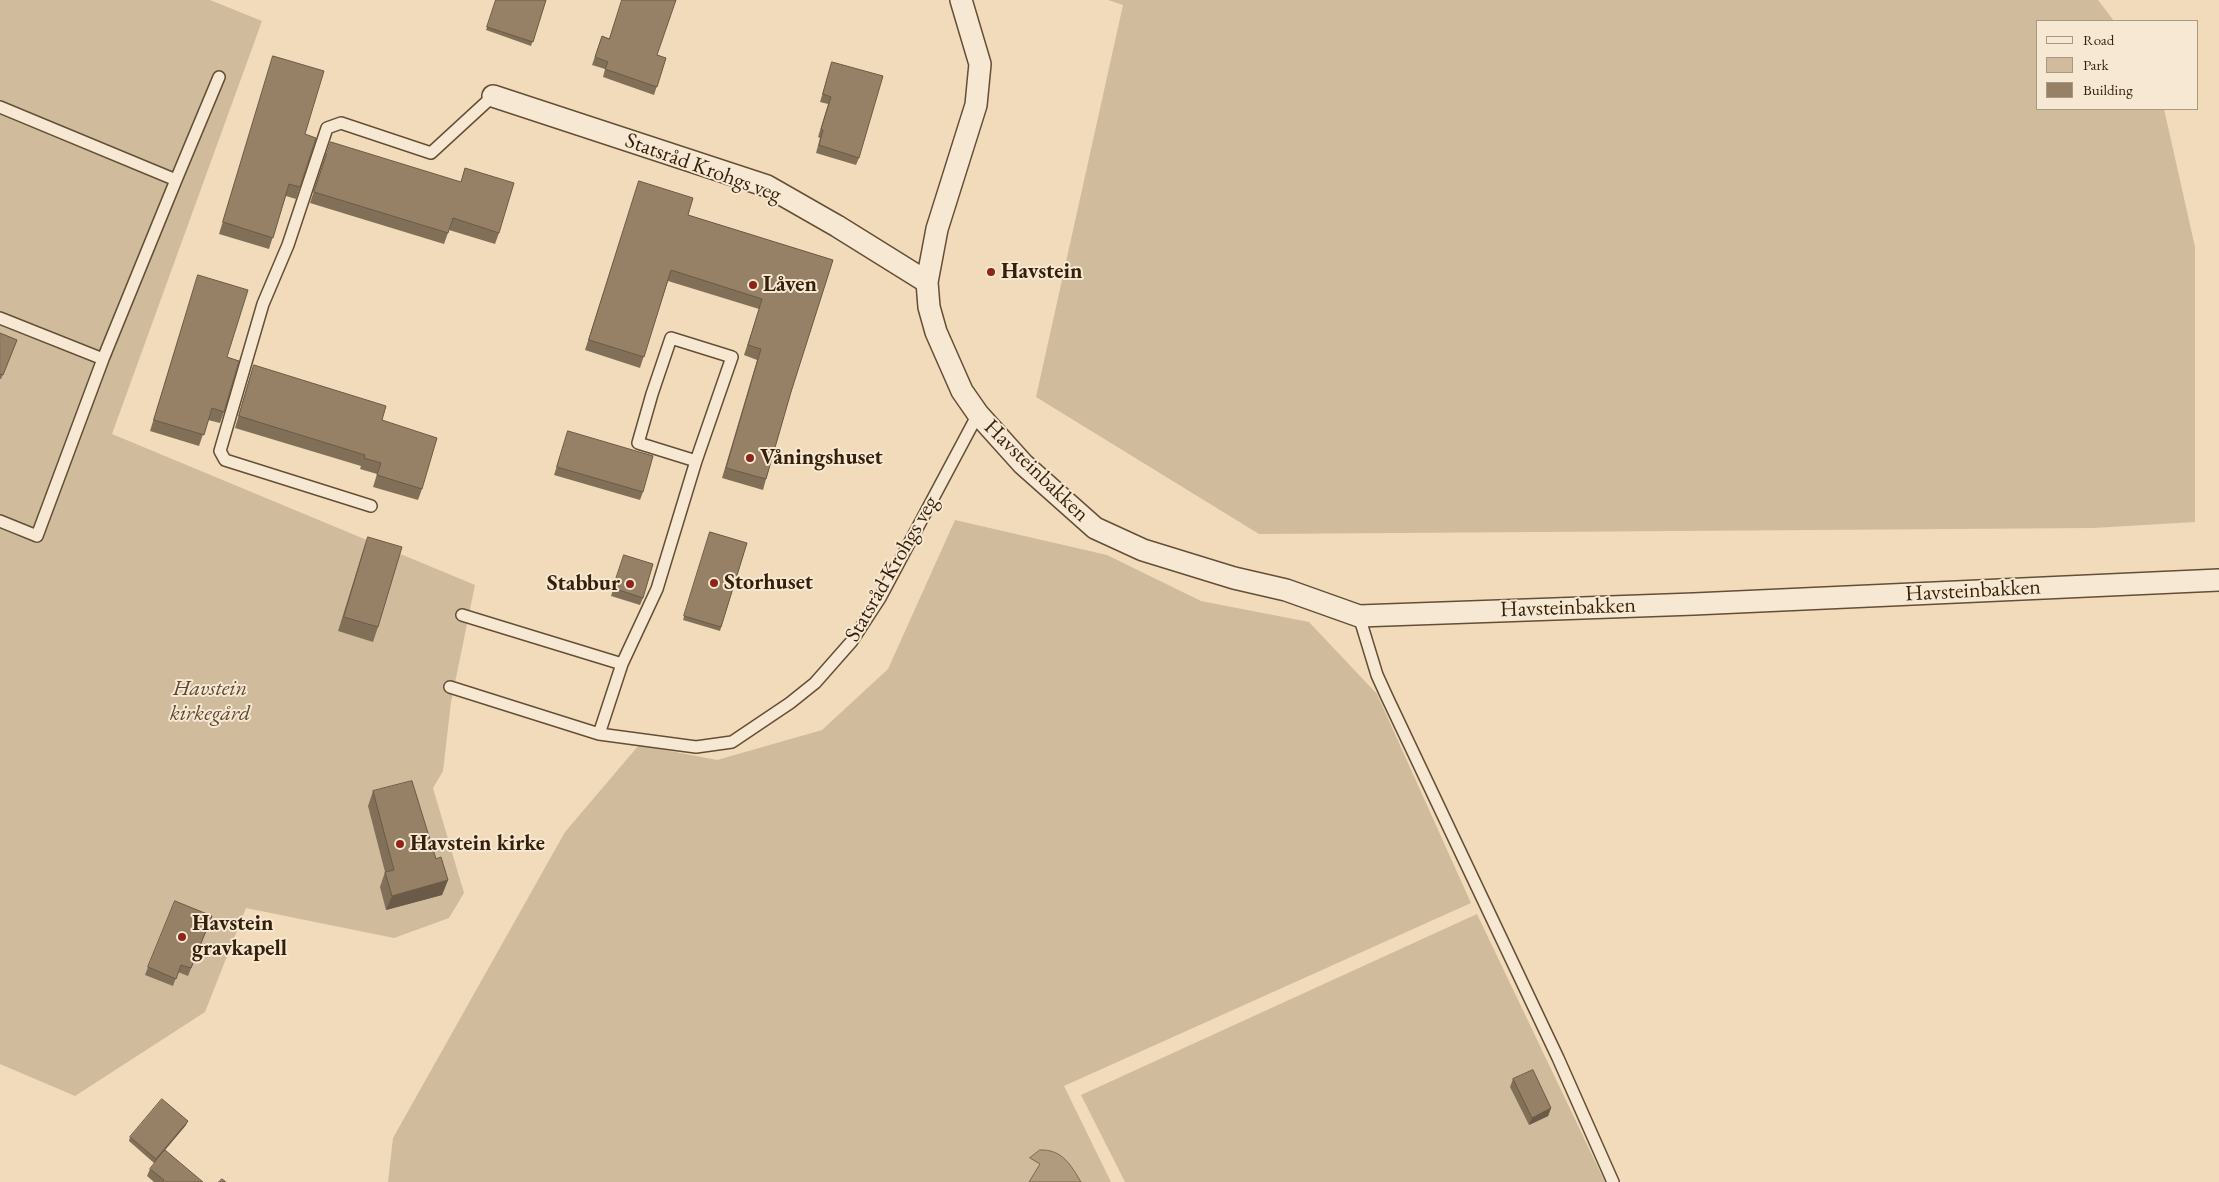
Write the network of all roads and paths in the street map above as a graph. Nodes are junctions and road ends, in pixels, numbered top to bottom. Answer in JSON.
{"nodes":[{"id":1,"x":961,"y":0,"type":"edge"},
{"id":2,"x":219,"y":77,"type":"dead end"},
{"id":3,"x":493,"y":96,"type":"joint"},
{"id":4,"x":0,"y":107,"type":"edge"},
{"id":5,"x":176,"y":180,"type":"junction"},
{"id":6,"x":927,"y":282,"type":"junction"},
{"id":7,"x":0,"y":318,"type":"edge"},
{"id":8,"x":103,"y":358,"type":"junction"},
{"id":9,"x":978,"y":414,"type":"junction"},
{"id":10,"x":696,"y":461,"type":"junction"},
{"id":11,"x":371,"y":506,"type":"dead end"},
{"id":12,"x":0,"y":521,"type":"edge"},
{"id":13,"x":2219,"y":580,"type":"edge"},
{"id":14,"x":462,"y":615,"type":"dead end"},
{"id":15,"x":1359,"y":616,"type":"junction"},
{"id":16,"x":622,"y":664,"type":"junction"},
{"id":17,"x":450,"y":687,"type":"dead end"},
{"id":18,"x":599,"y":734,"type":"junction"},
{"id":19,"x":1613,"y":1182,"type":"edge"}],
"edges":[{"from":1,"to":6,"type":"street"},
{"from":2,"to":5,"type":"lane"},
{"from":3,"to":6,"type":"street","name":"Statsråd Krohgs veg"},
{"from":3,"to":11,"type":"lane"},
{"from":4,"to":5,"type":"lane"},
{"from":5,"to":8,"type":"lane"},
{"from":6,"to":9,"type":"street"},
{"from":7,"to":8,"type":"lane"},
{"from":8,"to":12,"type":"lane"},
{"from":9,"to":15,"type":"street","name":"Havsteinbakken"},
{"from":9,"to":18,"type":"lane","name":"Statsråd Krohgs veg"},
{"from":10,"to":10,"type":"lane"},
{"from":10,"to":16,"type":"lane"},
{"from":13,"to":15,"type":"street","name":"Havsteinbakken"},
{"from":14,"to":16,"type":"lane"},
{"from":15,"to":19,"type":"lane"},
{"from":16,"to":18,"type":"lane"},
{"from":17,"to":18,"type":"lane","name":"Statsråd Krohgs veg"}]}
